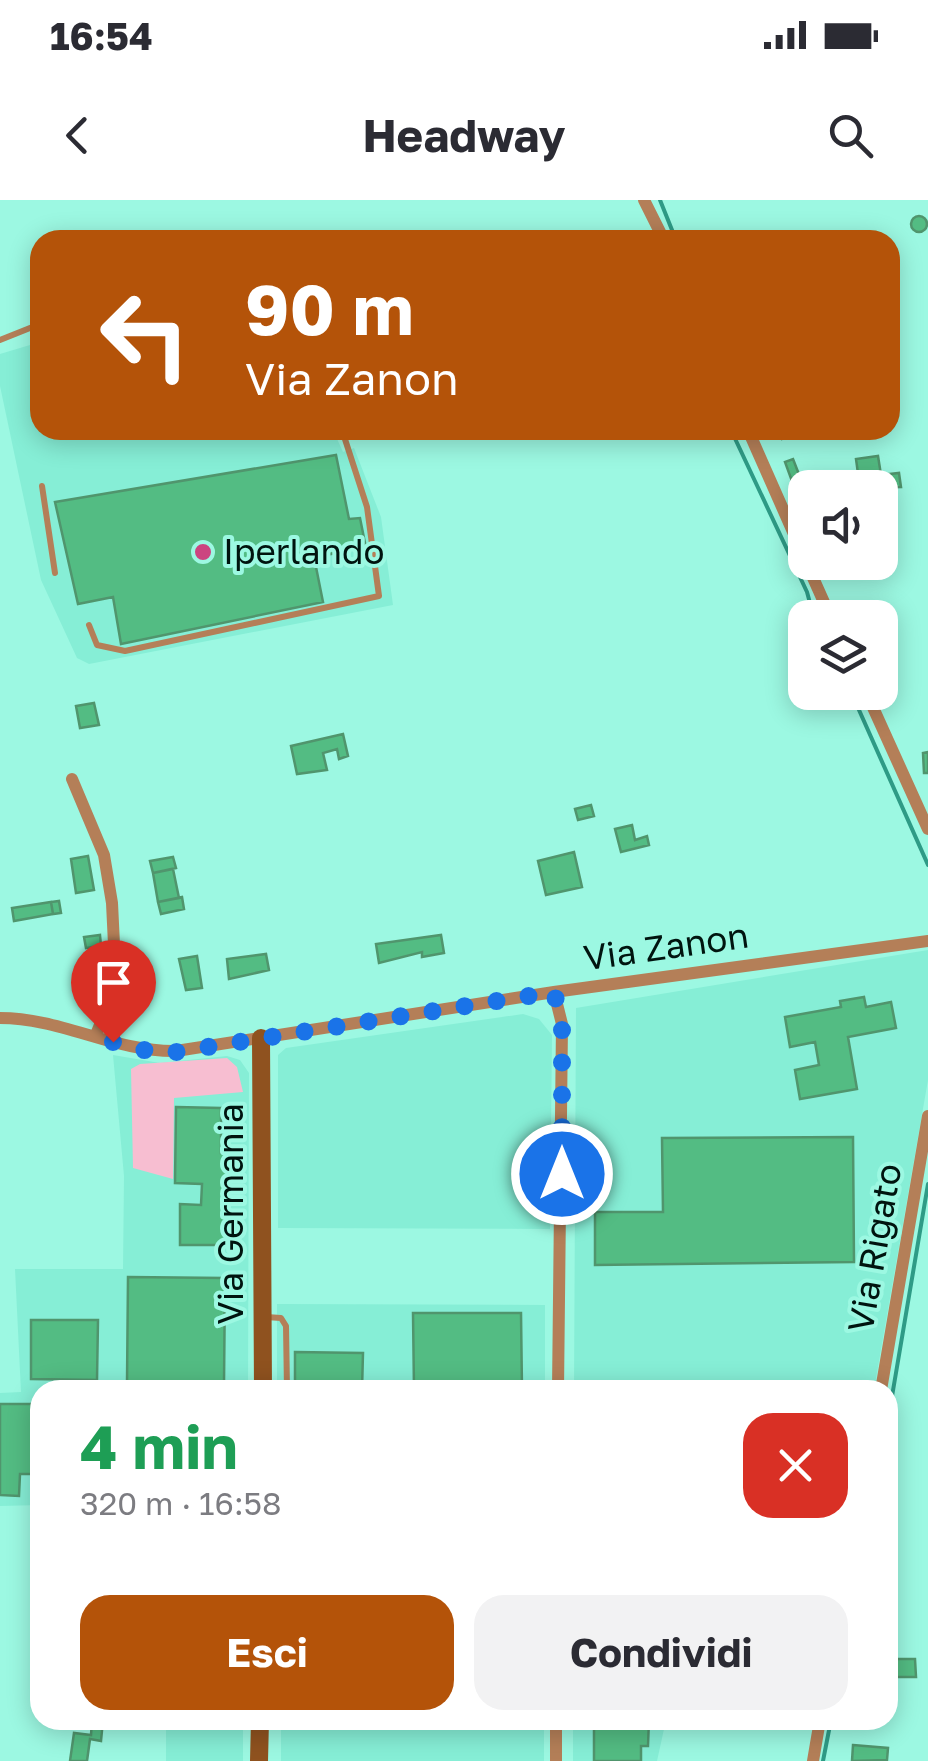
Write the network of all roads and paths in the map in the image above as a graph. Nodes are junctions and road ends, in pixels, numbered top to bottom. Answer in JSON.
{"nodes":[{"id":1,"x":644,"y":200,"type":"edge"},
{"id":2,"x":659,"y":230,"type":"edge"},
{"id":3,"x":30,"y":328,"type":"edge"},
{"id":4,"x":0,"y":340,"type":"edge"},
{"id":5,"x":345,"y":440,"type":"edge"},
{"id":6,"x":752,"y":440,"type":"edge"},
{"id":7,"x":42,"y":486,"type":"dead end"},
{"id":8,"x":788,"y":520,"type":"edge"},
{"id":9,"x":55,"y":573,"type":"dead end"},
{"id":10,"x":89,"y":625,"type":"dead end"},
{"id":11,"x":874,"y":710,"type":"edge"},
{"id":12,"x":72,"y":779,"type":"dead end"},
{"id":13,"x":928,"y":828,"type":"edge"},
{"id":14,"x":928,"y":941,"type":"edge"},
{"id":15,"x":554,"y":992,"type":"junction"},
{"id":16,"x":0,"y":1018,"type":"edge"},
{"id":17,"x":94,"y":1037,"type":"junction"},
{"id":18,"x":262,"y":1038,"type":"junction"},
{"id":19,"x":928,"y":1116,"type":"edge"},
{"id":20,"x":263,"y":1317,"type":"junction"},
{"id":21,"x":263,"y":1380,"type":"edge"},
{"id":22,"x":287,"y":1380,"type":"edge"},
{"id":23,"x":558,"y":1380,"type":"edge"},
{"id":24,"x":883,"y":1380,"type":"edge"},
{"id":25,"x":260,"y":1730,"type":"edge"},
{"id":26,"x":556,"y":1730,"type":"edge"},
{"id":27,"x":819,"y":1730,"type":"edge"},
{"id":28,"x":259,"y":1761,"type":"edge"},
{"id":29,"x":556,"y":1761,"type":"edge"},
{"id":30,"x":814,"y":1761,"type":"edge"}],
"edges":[{"from":1,"to":2,"type":"street"},
{"from":3,"to":4,"type":"lane"},
{"from":5,"to":10,"type":"lane"},
{"from":6,"to":8,"type":"street"},
{"from":7,"to":9,"type":"lane"},
{"from":11,"to":13,"type":"street"},
{"from":12,"to":17,"type":"street"},
{"from":14,"to":15,"type":"street","name":"Via Zanon"},
{"from":15,"to":18,"type":"street","name":"Via Zanon"},
{"from":15,"to":23,"type":"street"},
{"from":16,"to":17,"type":"street","name":"Via Zanon"},
{"from":17,"to":18,"type":"street","name":"Via Zanon"},
{"from":18,"to":20,"type":"street","name":"Via Germania"},
{"from":19,"to":24,"type":"street","name":"Via Rigato"},
{"from":20,"to":21,"type":"street","name":"Via Germania"},
{"from":20,"to":22,"type":"lane"},
{"from":25,"to":28,"type":"street"},
{"from":26,"to":29,"type":"street"},
{"from":27,"to":30,"type":"street"}]}
